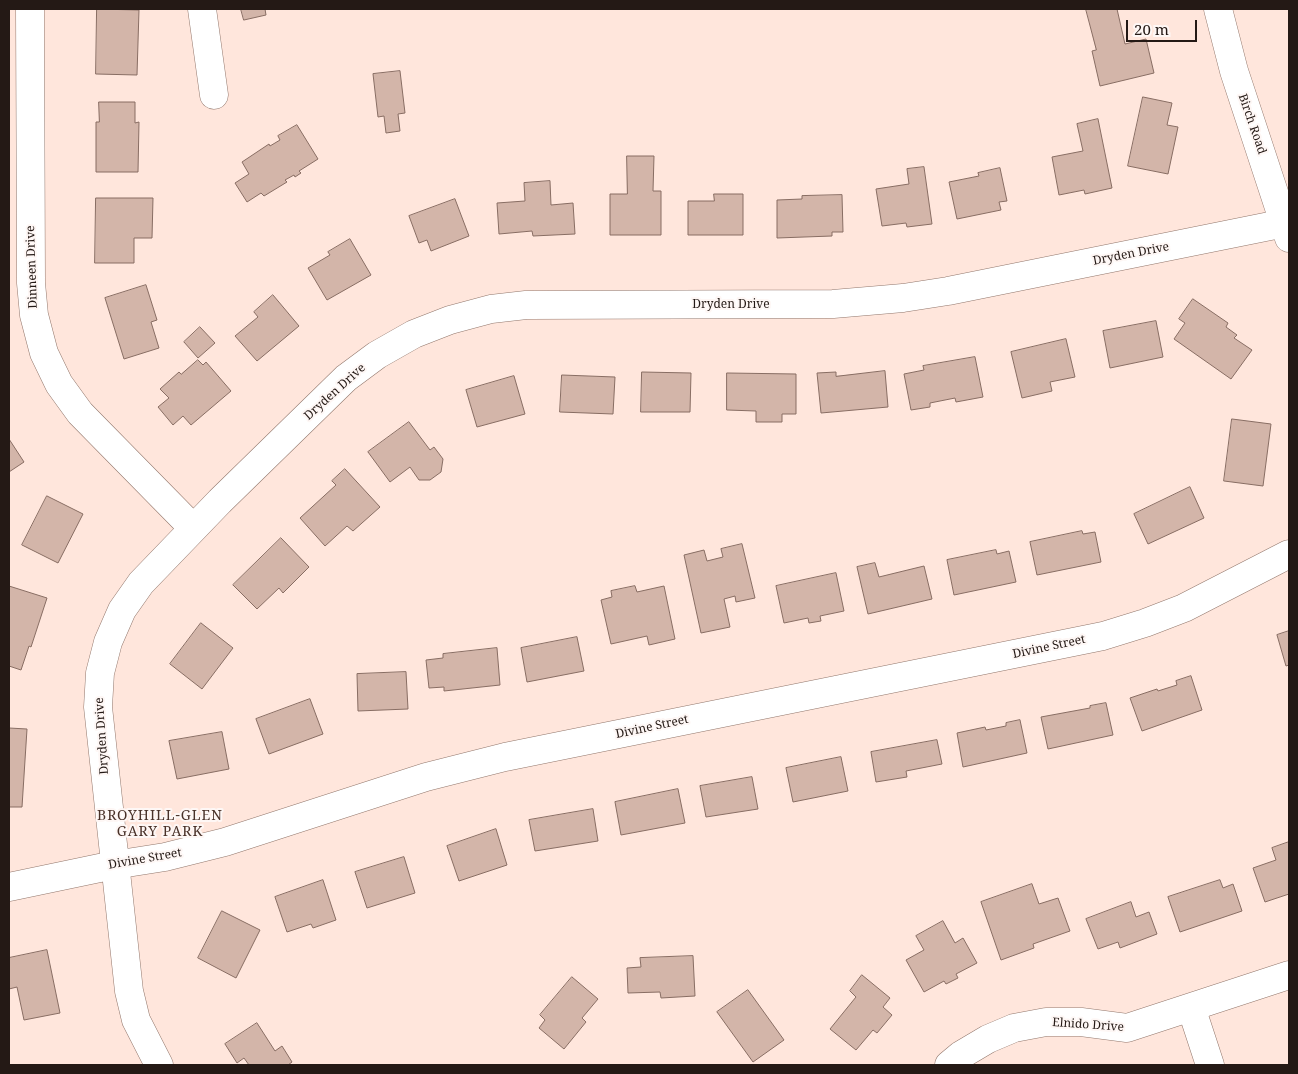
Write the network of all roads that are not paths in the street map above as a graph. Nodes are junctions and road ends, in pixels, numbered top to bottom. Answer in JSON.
{"nodes":[{"id":1,"x":30,"y":9,"type":"edge"},
{"id":2,"x":202,"y":9,"type":"edge"},
{"id":3,"x":1218,"y":9,"type":"edge"},
{"id":4,"x":214,"y":95,"type":"dead end"},
{"id":5,"x":19,"y":169,"type":"edge"},
{"id":6,"x":1287,"y":230,"type":"edge"},
{"id":7,"x":193,"y":528,"type":"junction"},
{"id":8,"x":1289,"y":554,"type":"edge"},
{"id":9,"x":114,"y":865,"type":"junction"},
{"id":10,"x":9,"y":886,"type":"edge"},
{"id":11,"x":1289,"y":975,"type":"edge"},
{"id":12,"x":1191,"y":1007,"type":"junction"},
{"id":13,"x":159,"y":1065,"type":"edge"},
{"id":14,"x":948,"y":1065,"type":"edge"},
{"id":15,"x":1210,"y":1065,"type":"edge"}],
"edges":[{"from":1,"to":5,"type":"street","name":"Dinneen Drive"},
{"from":2,"to":4,"type":"street"},
{"from":3,"to":6,"type":"street","name":"Birch Road"},
{"from":5,"to":7,"type":"street","name":"Dinneen Drive"},
{"from":6,"to":7,"type":"street","name":"Dryden Drive"},
{"from":7,"to":9,"type":"street","name":"Dryden Drive"},
{"from":8,"to":9,"type":"street","name":"Divine Street"},
{"from":9,"to":10,"type":"street","name":"Divine Street"},
{"from":9,"to":13,"type":"street","name":"Dryden Drive"},
{"from":11,"to":12,"type":"street","name":"Elnido Drive"},
{"from":12,"to":14,"type":"street","name":"Elnido Drive"},
{"from":12,"to":15,"type":"street"}]}
